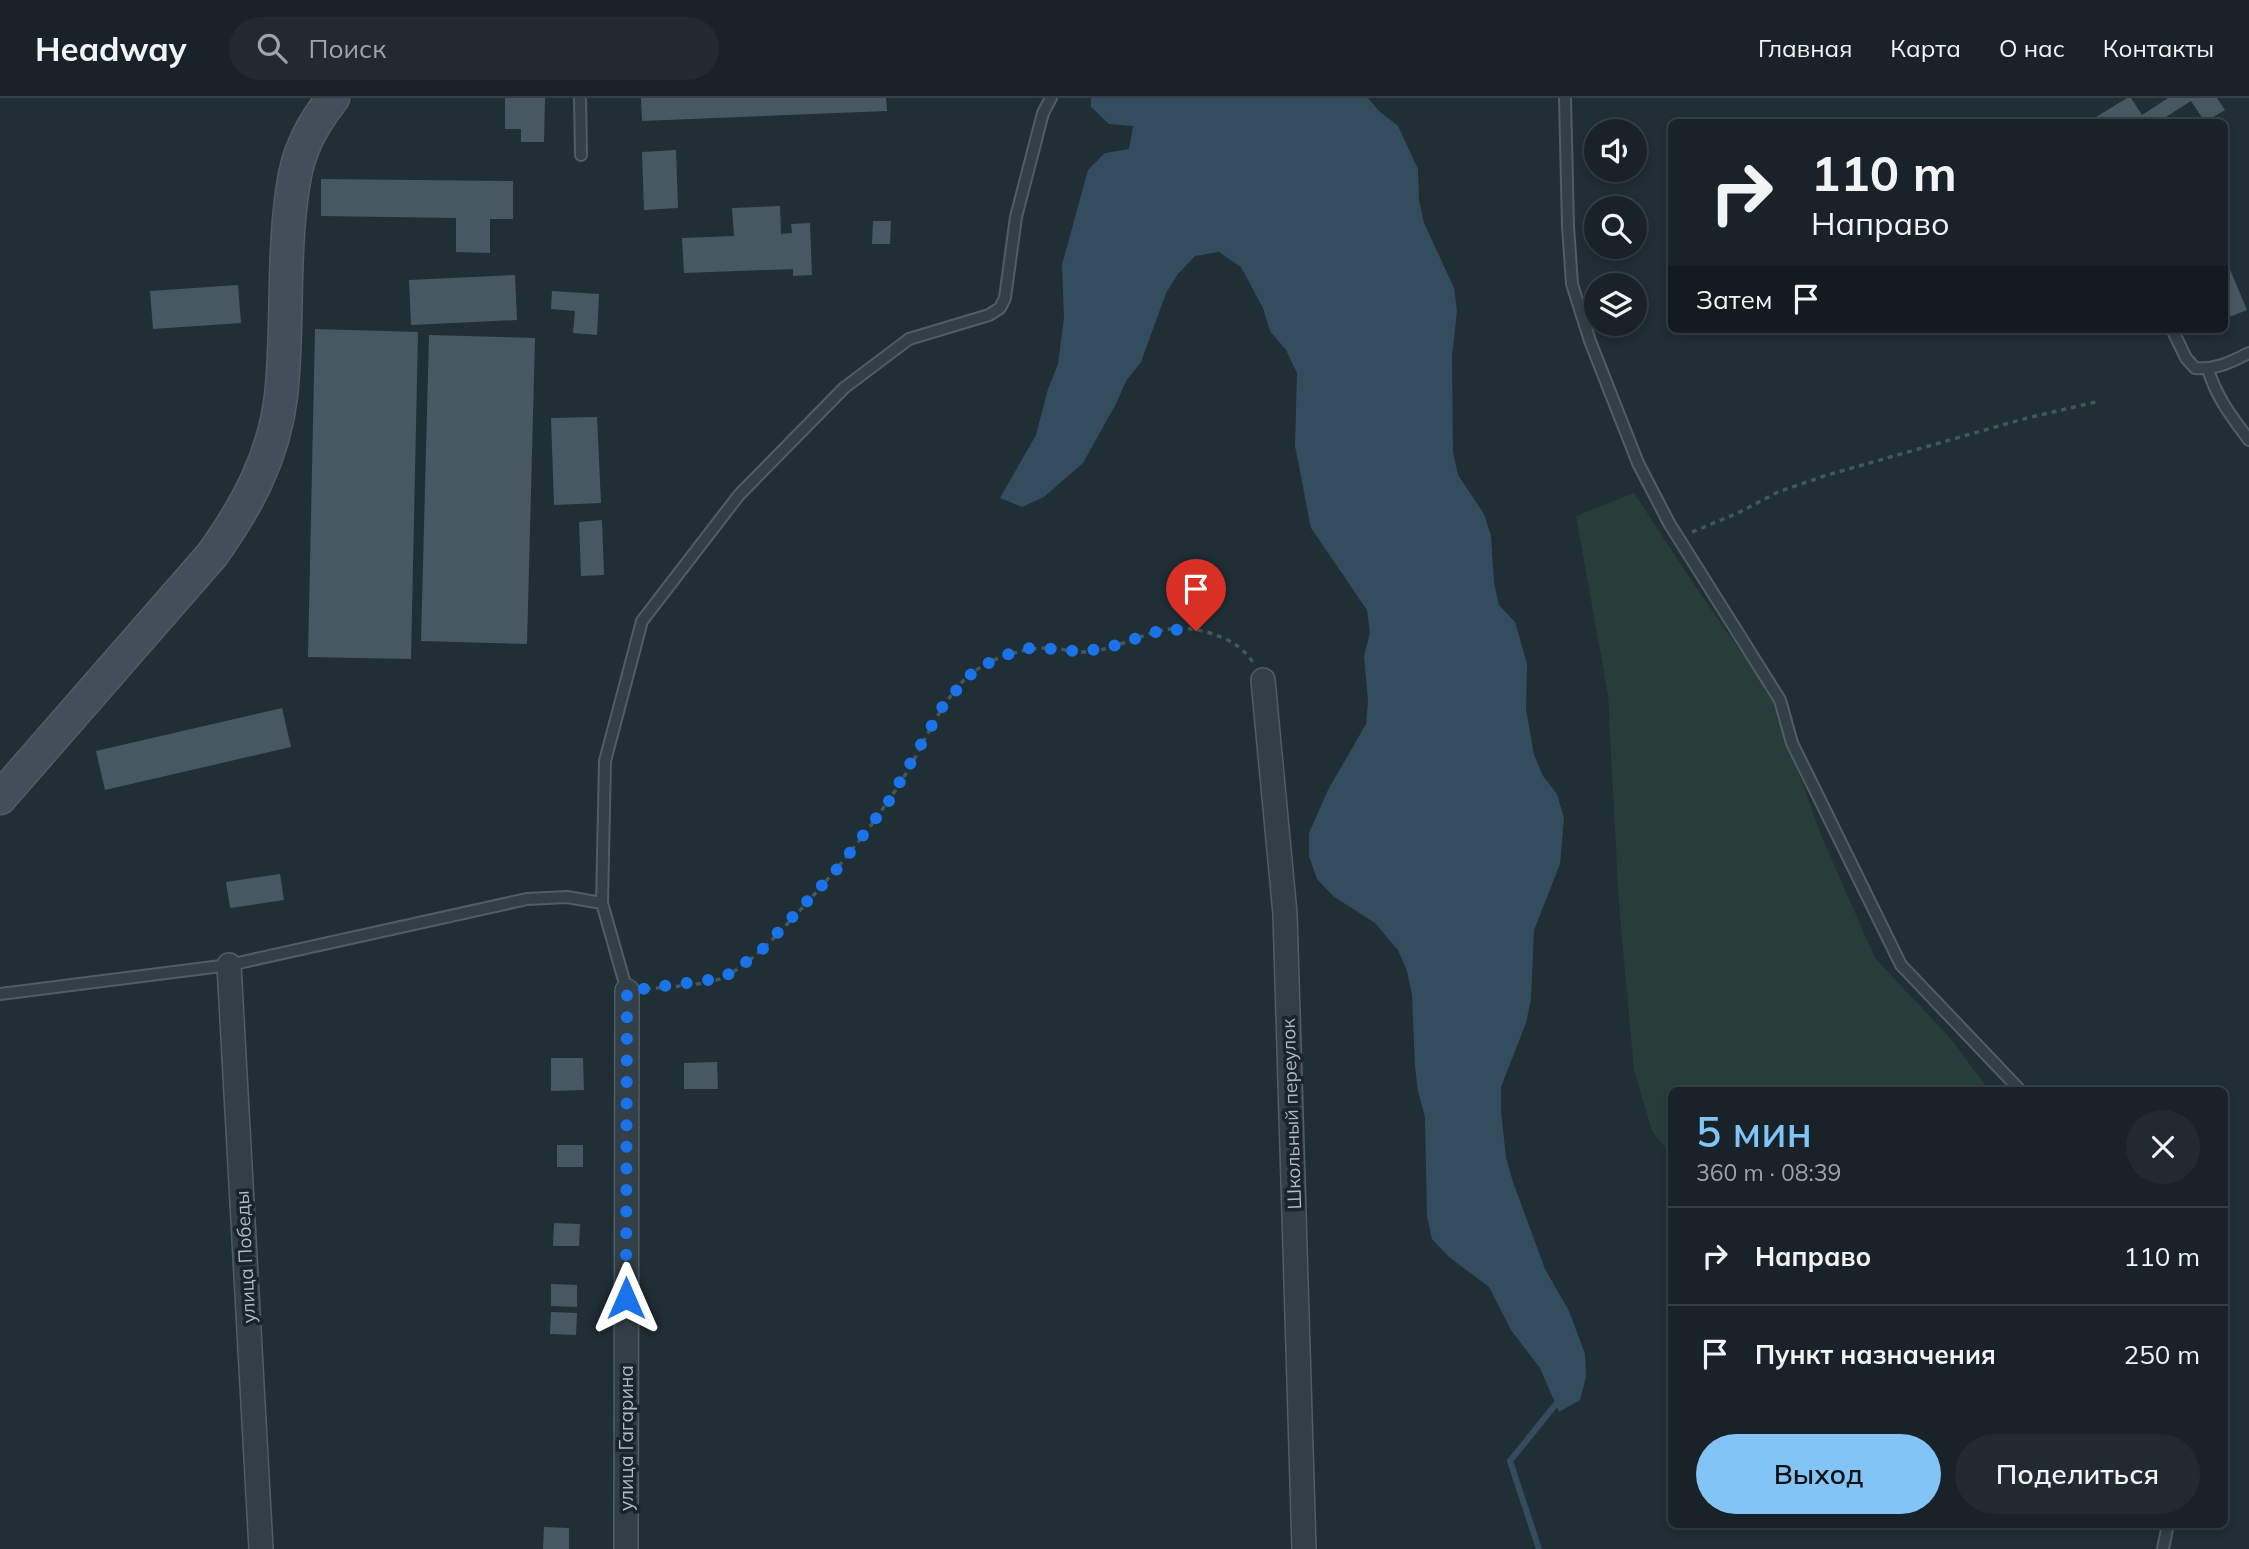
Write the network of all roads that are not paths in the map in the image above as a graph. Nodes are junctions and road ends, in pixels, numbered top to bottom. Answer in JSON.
{"nodes":[{"id":1,"x":334,"y":98,"type":"edge"},
{"id":2,"x":580,"y":98,"type":"edge"},
{"id":3,"x":1051,"y":98,"type":"edge"},
{"id":4,"x":1565,"y":98,"type":"edge"},
{"id":5,"x":581,"y":155,"type":"dead end"},
{"id":6,"x":2174,"y":333,"type":"edge"},
{"id":7,"x":2249,"y":353,"type":"edge"},
{"id":8,"x":2208,"y":369,"type":"junction"},
{"id":9,"x":2249,"y":440,"type":"edge"},
{"id":10,"x":1263,"y":680,"type":"road end"},
{"id":11,"x":0,"y":798,"type":"edge"},
{"id":12,"x":602,"y":904,"type":"junction"},
{"id":13,"x":229,"y":965,"type":"junction"},
{"id":14,"x":627,"y":991,"type":"joint"},
{"id":15,"x":0,"y":994,"type":"edge"},
{"id":16,"x":2017,"y":1087,"type":"edge"},
{"id":17,"x":2167,"y":1528,"type":"edge"},
{"id":18,"x":261,"y":1549,"type":"edge"},
{"id":19,"x":626,"y":1549,"type":"edge"},
{"id":20,"x":1304,"y":1549,"type":"edge"},
{"id":21,"x":2163,"y":1549,"type":"edge"}],
"edges":[{"from":1,"to":11,"type":"street"},
{"from":2,"to":5,"type":"lane"},
{"from":3,"to":12,"type":"lane"},
{"from":4,"to":16,"type":"lane"},
{"from":6,"to":8,"type":"lane"},
{"from":7,"to":8,"type":"lane"},
{"from":8,"to":9,"type":"lane"},
{"from":10,"to":20,"type":"street","name":"Школьный переулок"},
{"from":12,"to":13,"type":"lane"},
{"from":12,"to":14,"type":"lane"},
{"from":13,"to":15,"type":"lane"},
{"from":13,"to":18,"type":"street","name":"улица Победы"},
{"from":14,"to":19,"type":"street","name":"улица Гагарина"},
{"from":17,"to":21,"type":"lane"}]}
